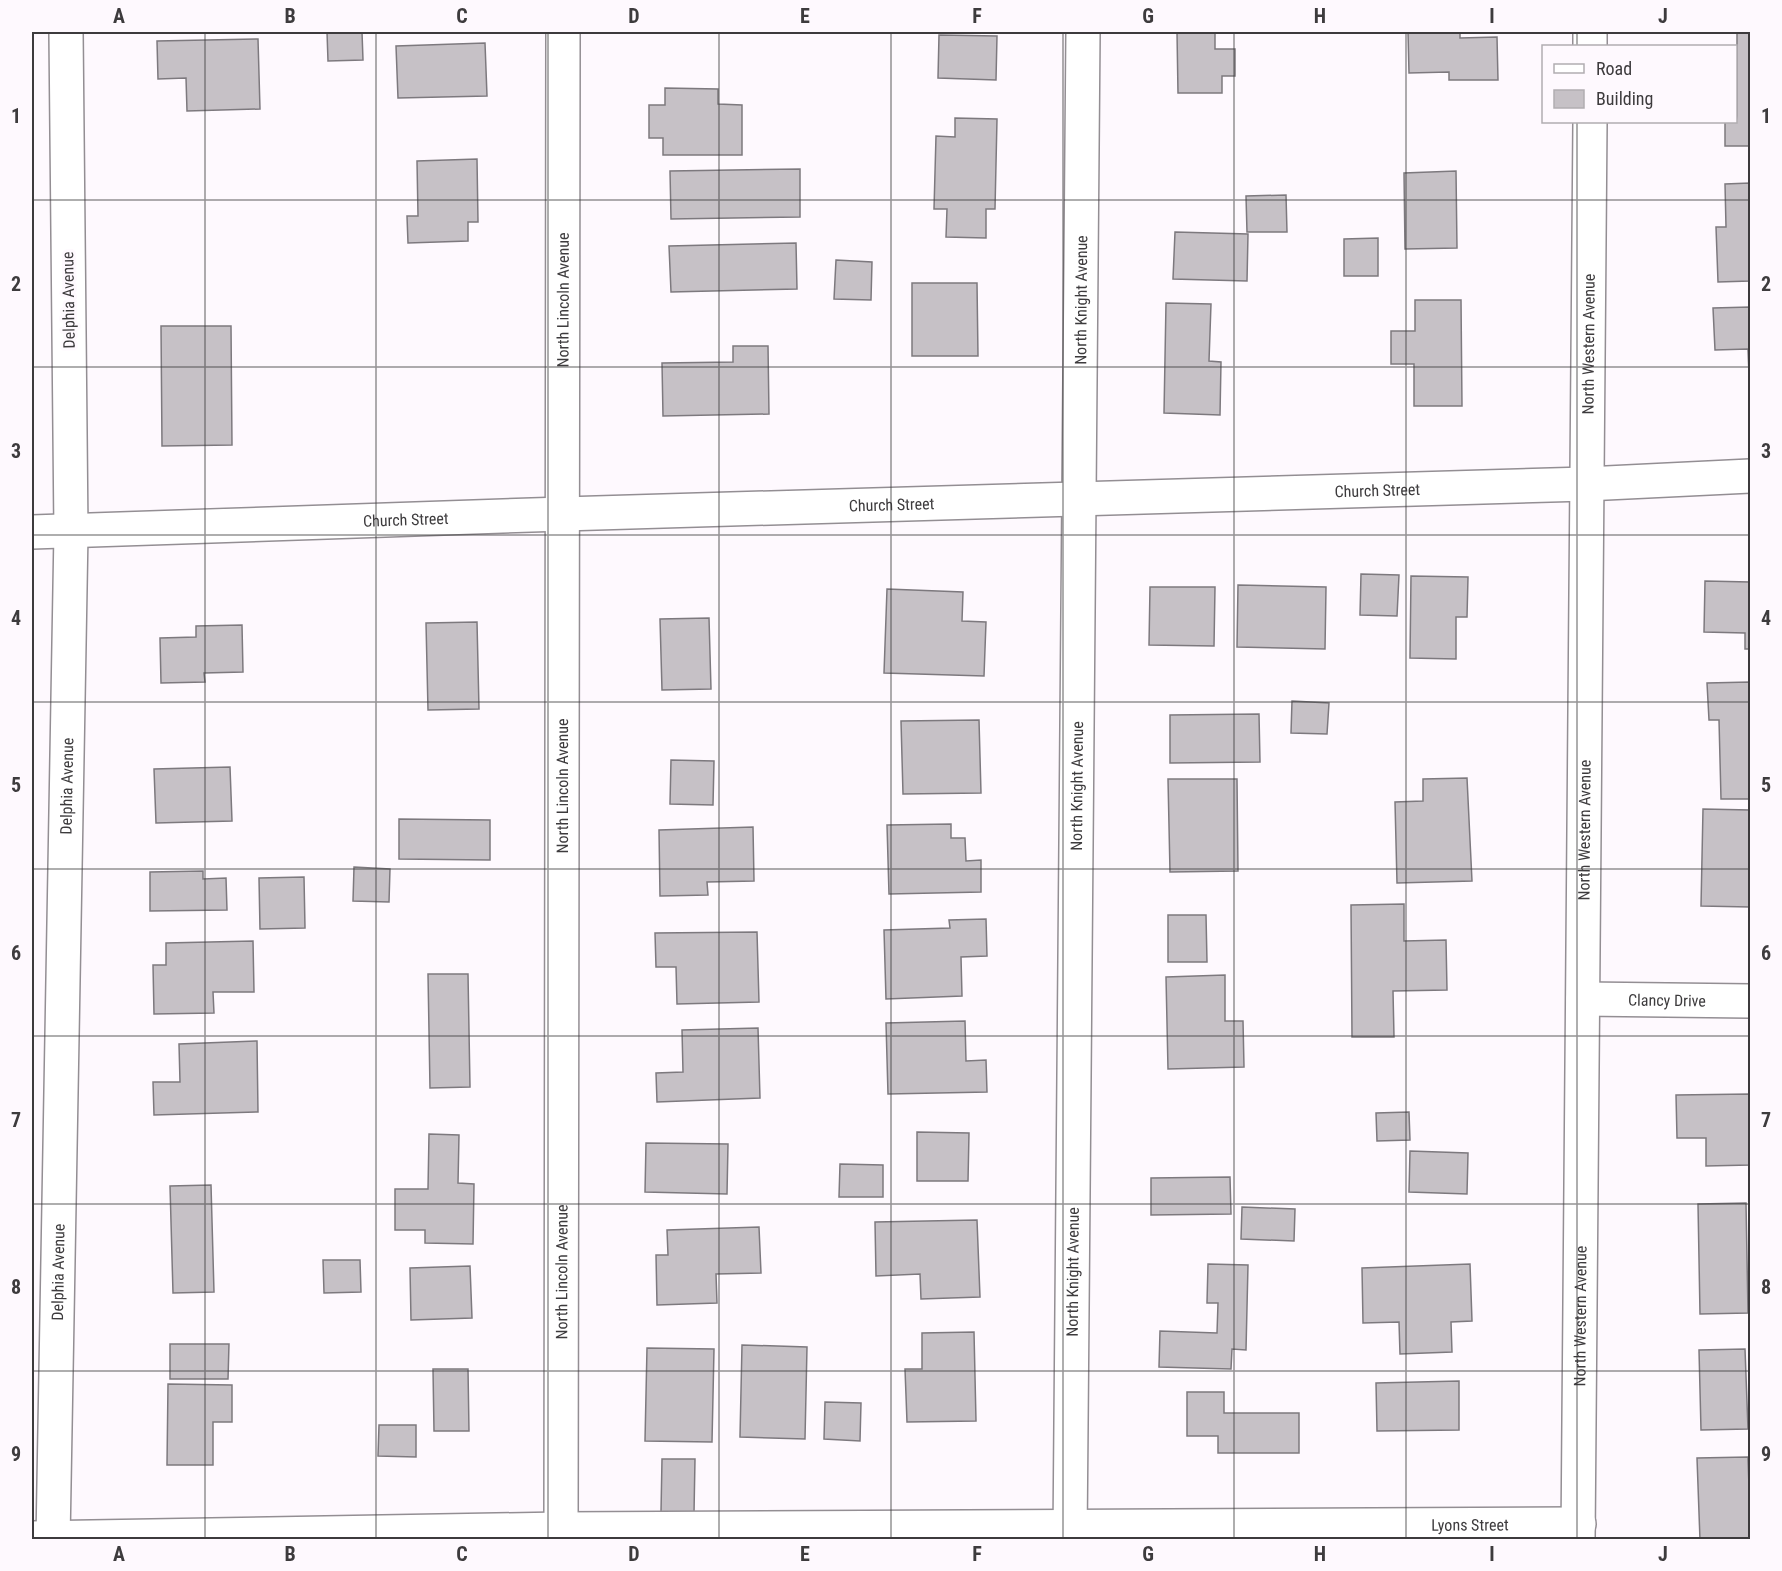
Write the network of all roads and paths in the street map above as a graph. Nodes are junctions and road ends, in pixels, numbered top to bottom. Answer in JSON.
{"nodes":[{"id":1,"x":66,"y":32,"type":"edge"},
{"id":2,"x":563,"y":32,"type":"edge"},
{"id":3,"x":1083,"y":32,"type":"edge"},
{"id":4,"x":1590,"y":123,"type":"edge"},
{"id":5,"x":1750,"y":476,"type":"edge"},
{"id":6,"x":1586,"y":484,"type":"junction"},
{"id":7,"x":1079,"y":499,"type":"junction"},
{"id":8,"x":563,"y":514,"type":"junction"},
{"id":9,"x":32,"y":532,"type":"edge"},
{"id":10,"x":70,"y":532,"type":"junction"},
{"id":11,"x":1583,"y":999,"type":"junction"},
{"id":12,"x":1750,"y":1001,"type":"edge"},
{"id":13,"x":1579,"y":1532,"type":"edge"},
{"id":14,"x":1070,"y":1533,"type":"edge"},
{"id":15,"x":561,"y":1534,"type":"edge"},
{"id":16,"x":46,"y":1538,"type":"edge"}],
"edges":[{"from":1,"to":10,"type":"street","name":"Delphia Avenue"},
{"from":2,"to":8,"type":"street","name":"North Lincoln Avenue"},
{"from":3,"to":7,"type":"street","name":"North Knight Avenue"},
{"from":4,"to":6,"type":"street","name":"North Western Avenue"},
{"from":5,"to":6,"type":"street","name":"Church Street"},
{"from":6,"to":7,"type":"street","name":"Church Street"},
{"from":6,"to":11,"type":"street","name":"North Western Avenue"},
{"from":7,"to":8,"type":"street","name":"Church Street"},
{"from":7,"to":14,"type":"street","name":"North Knight Avenue"},
{"from":8,"to":10,"type":"street","name":"Church Street"},
{"from":8,"to":15,"type":"street","name":"North Lincoln Avenue"},
{"from":9,"to":10,"type":"street","name":"Church Street"},
{"from":10,"to":16,"type":"street","name":"Delphia Avenue"},
{"from":11,"to":12,"type":"street","name":"Clancy Drive"},
{"from":11,"to":13,"type":"street","name":"North Western Avenue"},
{"from":13,"to":14,"type":"street","name":"Lyons Street"},
{"from":14,"to":15,"type":"street","name":"Lyons Street"},
{"from":15,"to":16,"type":"street","name":"Lyons Street"}]}
